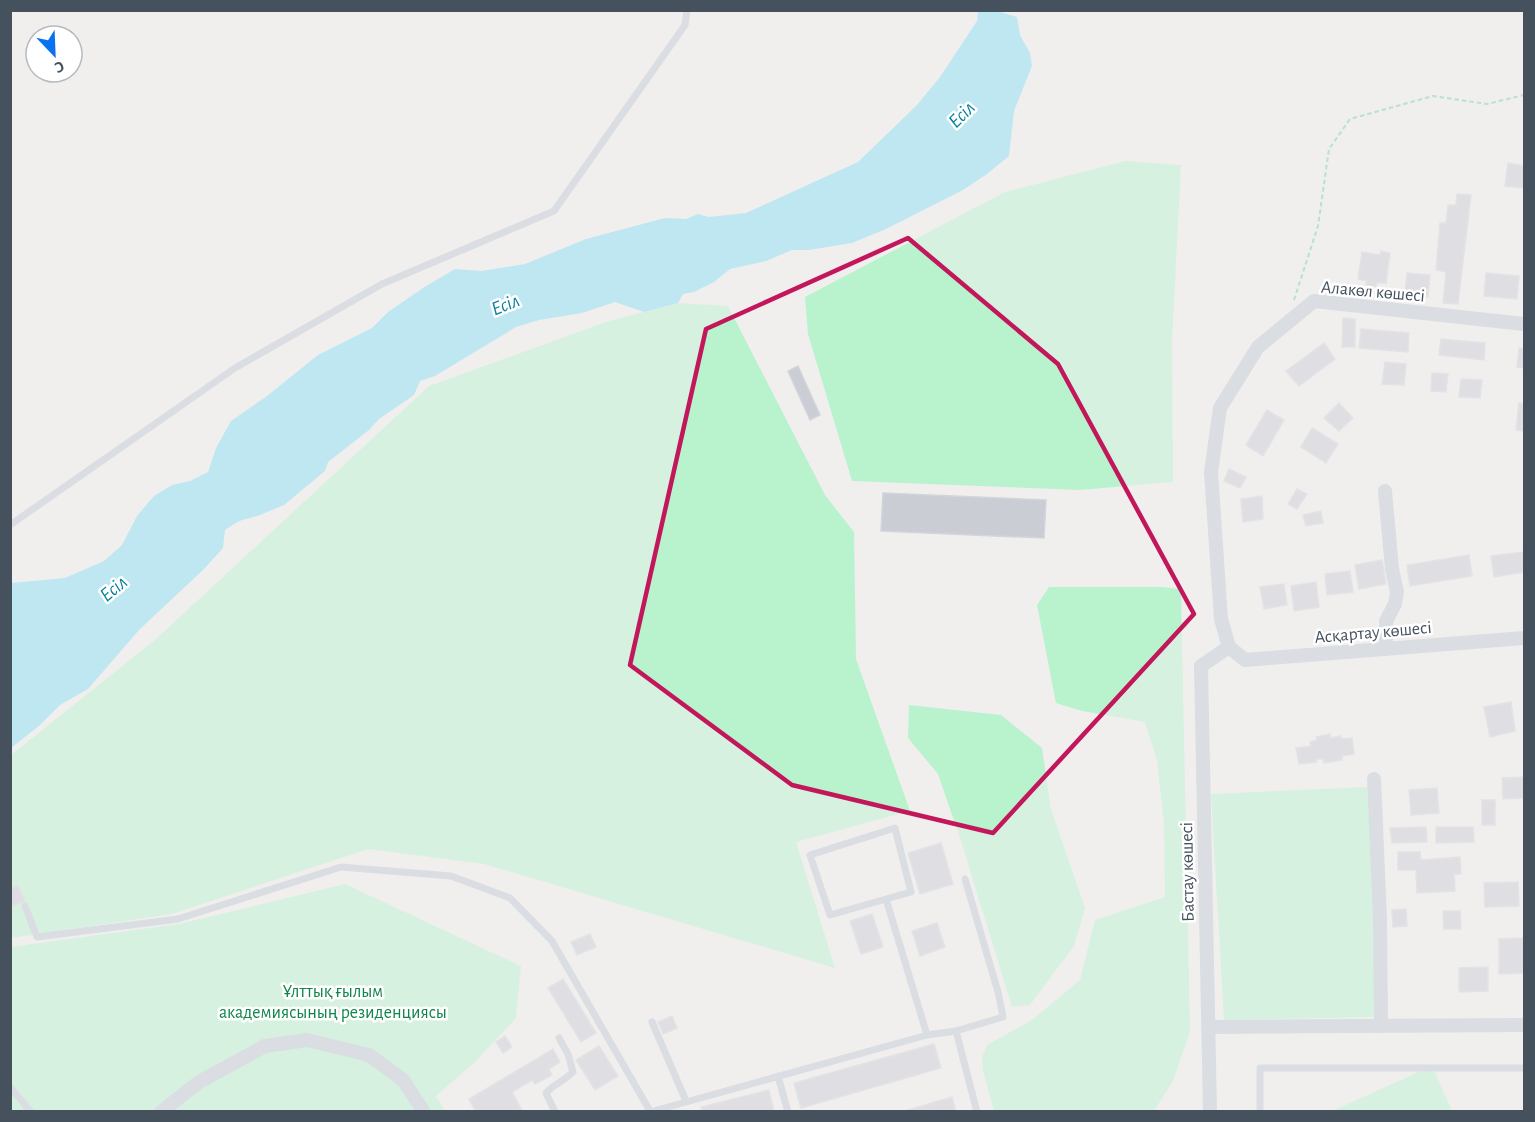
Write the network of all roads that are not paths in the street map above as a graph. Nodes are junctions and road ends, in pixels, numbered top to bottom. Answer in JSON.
{"nodes":[{"id":1,"x":687,"y":10,"type":"edge"},
{"id":2,"x":1524,"y":324,"type":"edge"},
{"id":3,"x":1385,"y":491,"type":"dead end"},
{"id":4,"x":10,"y":525,"type":"edge"},
{"id":5,"x":1524,"y":638,"type":"edge"},
{"id":6,"x":1229,"y":648,"type":"junction"},
{"id":7,"x":1386,"y":649,"type":"junction"},
{"id":8,"x":1374,"y":779,"type":"dead end"},
{"id":9,"x":965,"y":879,"type":"dead end"},
{"id":10,"x":886,"y":899,"type":"junction"},
{"id":11,"x":25,"y":906,"type":"dead end"},
{"id":12,"x":652,"y":1022,"type":"dead end"},
{"id":13,"x":1524,"y":1025,"type":"edge"},
{"id":14,"x":1381,"y":1026,"type":"junction"},
{"id":15,"x":1209,"y":1027,"type":"junction"},
{"id":16,"x":956,"y":1031,"type":"junction"},
{"id":17,"x":927,"y":1035,"type":"junction"},
{"id":18,"x":559,"y":1038,"type":"dead end"},
{"id":19,"x":1524,"y":1068,"type":"edge"},
{"id":20,"x":778,"y":1076,"type":"junction"},
{"id":21,"x":10,"y":1087,"type":"edge"},
{"id":22,"x":686,"y":1101,"type":"junction"},
{"id":23,"x":31,"y":1112,"type":"edge"},
{"id":24,"x":161,"y":1112,"type":"edge"},
{"id":25,"x":424,"y":1112,"type":"edge"},
{"id":26,"x":555,"y":1112,"type":"edge"},
{"id":27,"x":650,"y":1112,"type":"edge"},
{"id":28,"x":788,"y":1112,"type":"edge"},
{"id":29,"x":977,"y":1112,"type":"edge"},
{"id":30,"x":1210,"y":1112,"type":"edge"},
{"id":31,"x":1260,"y":1112,"type":"edge"}],
"edges":[{"from":1,"to":4,"type":"lane"},
{"from":2,"to":6,"type":"street","name":"Алакөл көшесі"},
{"from":3,"to":7,"type":"street"},
{"from":5,"to":7,"type":"street","name":"Асқартау көшесі"},
{"from":6,"to":7,"type":"street","name":"Асқартау көшесі"},
{"from":6,"to":15,"type":"street","name":"Бастау көшесі"},
{"from":8,"to":14,"type":"street"},
{"from":9,"to":16,"type":"lane"},
{"from":10,"to":10,"type":"lane"},
{"from":10,"to":17,"type":"lane"},
{"from":11,"to":27,"type":"lane"},
{"from":12,"to":22,"type":"lane"},
{"from":13,"to":14,"type":"street"},
{"from":14,"to":15,"type":"street"},
{"from":15,"to":30,"type":"street","name":"Бастау көшесі"},
{"from":16,"to":17,"type":"lane"},
{"from":16,"to":29,"type":"lane"},
{"from":17,"to":20,"type":"lane"},
{"from":18,"to":26,"type":"lane"},
{"from":19,"to":31,"type":"lane"},
{"from":20,"to":22,"type":"lane"},
{"from":20,"to":28,"type":"lane"},
{"from":21,"to":23,"type":"lane"},
{"from":22,"to":27,"type":"lane"},
{"from":24,"to":25,"type":"street"}]}
